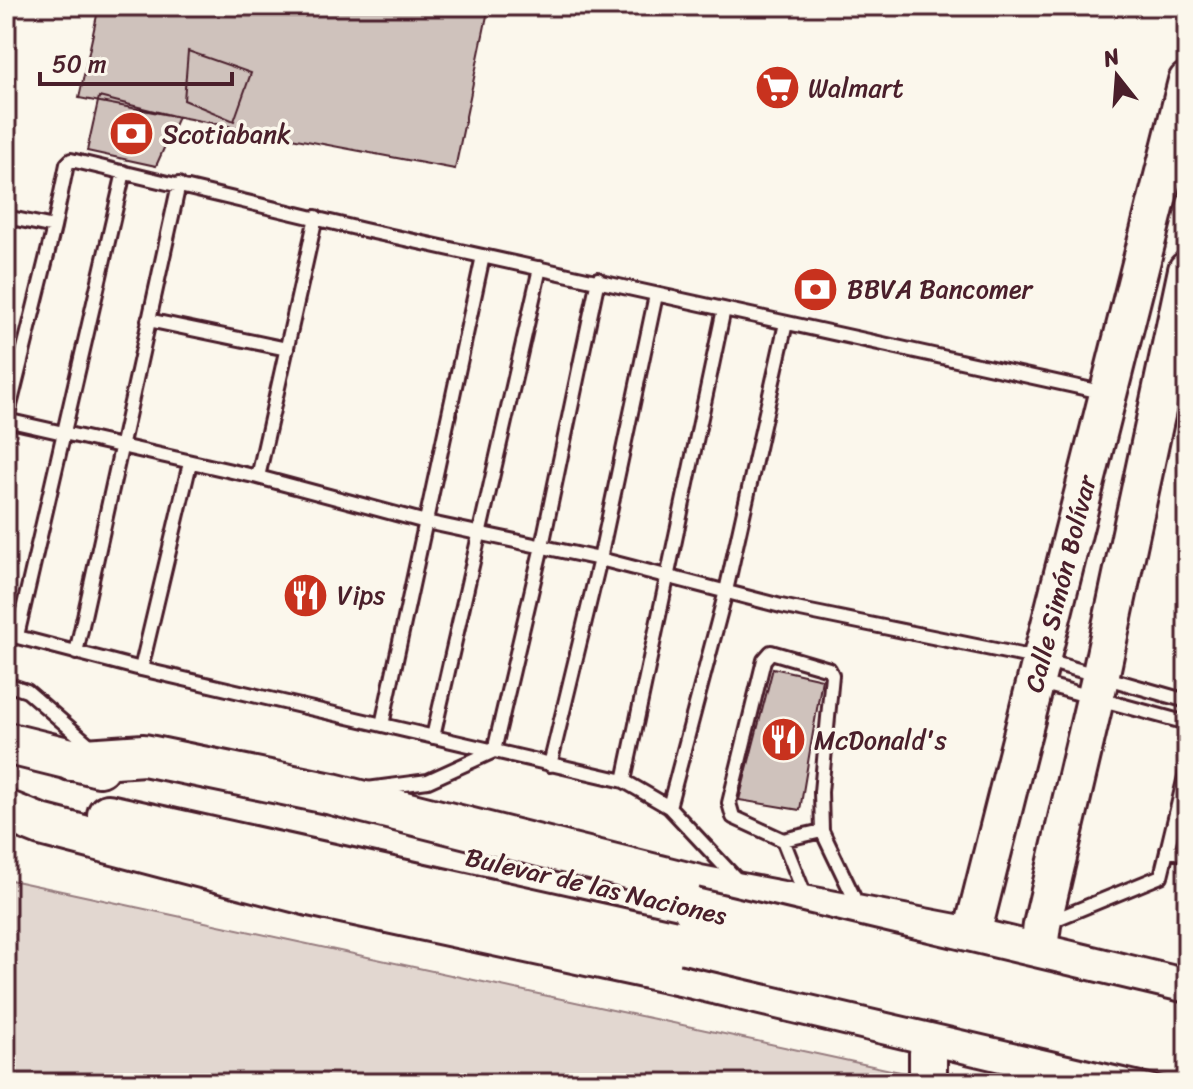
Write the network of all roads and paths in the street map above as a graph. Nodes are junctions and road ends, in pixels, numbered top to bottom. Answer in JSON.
{"nodes":[{"id":1,"x":1187,"y":81,"type":"edge"},
{"id":2,"x":124,"y":172,"type":"junction"},
{"id":3,"x":179,"y":184,"type":"junction"},
{"id":4,"x":6,"y":217,"type":"edge"},
{"id":5,"x":316,"y":217,"type":"junction"},
{"id":6,"x":54,"y":227,"type":"junction"},
{"id":7,"x":483,"y":256,"type":"junction"},
{"id":8,"x":540,"y":268,"type":"junction"},
{"id":9,"x":1187,"y":270,"type":"edge"},
{"id":10,"x":598,"y":279,"type":"junction"},
{"id":11,"x":656,"y":295,"type":"junction"},
{"id":12,"x":724,"y":309,"type":"junction"},
{"id":13,"x":148,"y":320,"type":"junction"},
{"id":14,"x":786,"y":323,"type":"junction"},
{"id":15,"x":287,"y":349,"type":"junction"},
{"id":16,"x":1108,"y":393,"type":"junction"},
{"id":17,"x":6,"y":421,"type":"edge"},
{"id":18,"x":67,"y":435,"type":"junction"},
{"id":19,"x":121,"y":447,"type":"junction"},
{"id":20,"x":190,"y":463,"type":"junction"},
{"id":21,"x":258,"y":477,"type":"junction"},
{"id":22,"x":426,"y":522,"type":"junction"},
{"id":23,"x":482,"y":534,"type":"junction"},
{"id":24,"x":542,"y":546,"type":"junction"},
{"id":25,"x":600,"y":559,"type":"junction"},
{"id":26,"x":665,"y":575,"type":"junction"},
{"id":27,"x":726,"y":591,"type":"junction"},
{"id":28,"x":12,"y":635,"type":"edge"},
{"id":29,"x":76,"y":653,"type":"junction"},
{"id":30,"x":141,"y":669,"type":"junction"},
{"id":31,"x":1037,"y":671,"type":"junction"},
{"id":32,"x":6,"y":684,"type":"edge"},
{"id":33,"x":1098,"y":689,"type":"junction"},
{"id":34,"x":1187,"y":701,"type":"edge"},
{"id":35,"x":1187,"y":723,"type":"edge"},
{"id":36,"x":382,"y":725,"type":"junction"},
{"id":37,"x":433,"y":737,"type":"junction"},
{"id":38,"x":6,"y":743,"type":"edge"},
{"id":39,"x":494,"y":751,"type":"junction"},
{"id":40,"x":87,"y":757,"type":"junction"},
{"id":41,"x":550,"y":765,"type":"junction"},
{"id":42,"x":1187,"y":768,"type":"edge"},
{"id":43,"x":624,"y":781,"type":"junction"},
{"id":44,"x":6,"y":793,"type":"edge"},
{"id":45,"x":332,"y":794,"type":"junction"},
{"id":46,"x":669,"y":807,"type":"junction"},
{"id":47,"x":6,"y":811,"type":"edge"},
{"id":48,"x":822,"y":831,"type":"junction"},
{"id":49,"x":783,"y":840,"type":"junction"},
{"id":50,"x":1167,"y":850,"type":"junction"},
{"id":51,"x":1187,"y":855,"type":"edge"},
{"id":52,"x":753,"y":897,"type":"junction"},
{"id":53,"x":810,"y":907,"type":"junction"},
{"id":54,"x":863,"y":918,"type":"junction"},
{"id":55,"x":689,"y":926,"type":"junction"},
{"id":56,"x":971,"y":938,"type":"junction"},
{"id":57,"x":1040,"y":940,"type":"junction"},
{"id":58,"x":1187,"y":990,"type":"edge"},
{"id":59,"x":1187,"y":1026,"type":"edge"},
{"id":60,"x":933,"y":1036,"type":"junction"},
{"id":61,"x":1187,"y":1060,"type":"edge"},
{"id":62,"x":1052,"y":1073,"type":"edge"},
{"id":63,"x":928,"y":1083,"type":"edge"},
{"id":64,"x":1137,"y":1083,"type":"edge"}],
"edges":[{"from":1,"to":16,"type":"main road","name":"Calle Simón Bolívar"},
{"from":2,"to":3,"type":"lane"},
{"from":2,"to":6,"type":"lane"},
{"from":2,"to":18,"type":"lane"},
{"from":3,"to":5,"type":"lane"},
{"from":3,"to":13,"type":"lane"},
{"from":4,"to":6,"type":"lane"},
{"from":5,"to":7,"type":"lane"},
{"from":5,"to":15,"type":"lane"},
{"from":6,"to":17,"type":"lane"},
{"from":7,"to":8,"type":"lane"},
{"from":7,"to":22,"type":"lane"},
{"from":8,"to":10,"type":"lane"},
{"from":8,"to":23,"type":"lane"},
{"from":9,"to":33,"type":"main road"},
{"from":10,"to":11,"type":"lane"},
{"from":10,"to":24,"type":"lane"},
{"from":11,"to":12,"type":"lane"},
{"from":11,"to":25,"type":"lane"},
{"from":12,"to":14,"type":"lane"},
{"from":12,"to":26,"type":"lane"},
{"from":13,"to":15,"type":"lane"},
{"from":13,"to":19,"type":"lane"},
{"from":14,"to":16,"type":"lane"},
{"from":14,"to":27,"type":"lane"},
{"from":15,"to":21,"type":"lane"},
{"from":16,"to":31,"type":"main road","name":"Calle Simón Bolívar"},
{"from":17,"to":18,"type":"lane"},
{"from":18,"to":19,"type":"lane"},
{"from":18,"to":28,"type":"lane"},
{"from":19,"to":20,"type":"lane"},
{"from":19,"to":29,"type":"lane"},
{"from":20,"to":21,"type":"lane"},
{"from":20,"to":30,"type":"lane"},
{"from":21,"to":22,"type":"lane"},
{"from":22,"to":23,"type":"lane"},
{"from":22,"to":36,"type":"lane"},
{"from":23,"to":24,"type":"lane"},
{"from":23,"to":37,"type":"lane"},
{"from":24,"to":25,"type":"lane"},
{"from":24,"to":39,"type":"lane"},
{"from":25,"to":26,"type":"lane"},
{"from":25,"to":41,"type":"lane"},
{"from":26,"to":27,"type":"lane"},
{"from":26,"to":43,"type":"lane"},
{"from":27,"to":31,"type":"lane"},
{"from":27,"to":46,"type":"lane"},
{"from":28,"to":29,"type":"lane"},
{"from":29,"to":30,"type":"lane"},
{"from":30,"to":36,"type":"lane"},
{"from":31,"to":33,"type":"lane"},
{"from":31,"to":33,"type":"lane"},
{"from":31,"to":56,"type":"main road","name":"Calle Simón Bolívar"},
{"from":32,"to":40,"type":"lane"},
{"from":33,"to":34,"type":"lane"},
{"from":33,"to":35,"type":"lane"},
{"from":33,"to":57,"type":"main road"},
{"from":36,"to":37,"type":"lane"},
{"from":37,"to":39,"type":"lane"},
{"from":38,"to":40,"type":"main road","name":"Bulevar de las Naciones"},
{"from":39,"to":41,"type":"lane"},
{"from":39,"to":45,"type":"lane"},
{"from":40,"to":45,"type":"main road"},
{"from":40,"to":55,"type":"main road","name":"Bulevar de las Naciones"},
{"from":41,"to":43,"type":"lane"},
{"from":42,"to":50,"type":"lane"},
{"from":43,"to":46,"type":"lane"},
{"from":44,"to":55,"type":"main road","name":"Bulevar de las Naciones"},
{"from":45,"to":52,"type":"main road"},
{"from":46,"to":52,"type":"lane"},
{"from":47,"to":60,"type":"main road"},
{"from":48,"to":49,"type":"lane"},
{"from":48,"to":49,"type":"lane"},
{"from":48,"to":54,"type":"lane"},
{"from":49,"to":53,"type":"lane"},
{"from":50,"to":51,"type":"lane"},
{"from":50,"to":57,"type":"lane"},
{"from":52,"to":53,"type":"main road"},
{"from":53,"to":54,"type":"main road"},
{"from":54,"to":56,"type":"main road"},
{"from":55,"to":59,"type":"main road","name":"Bulevar de las Naciones","bridge":true},
{"from":55,"to":61,"type":"main road","name":"Bulevar de las Naciones","bridge":true},
{"from":56,"to":57,"type":"main road"},
{"from":56,"to":60,"type":"main road","name":"Calle Simón Bolívar"},
{"from":57,"to":58,"type":"main road"},
{"from":57,"to":62,"type":"main road"},
{"from":60,"to":62,"type":"main road"},
{"from":60,"to":63,"type":"main road","name":"Calle Simón Bolívar"},
{"from":62,"to":64,"type":"main road"}]}
